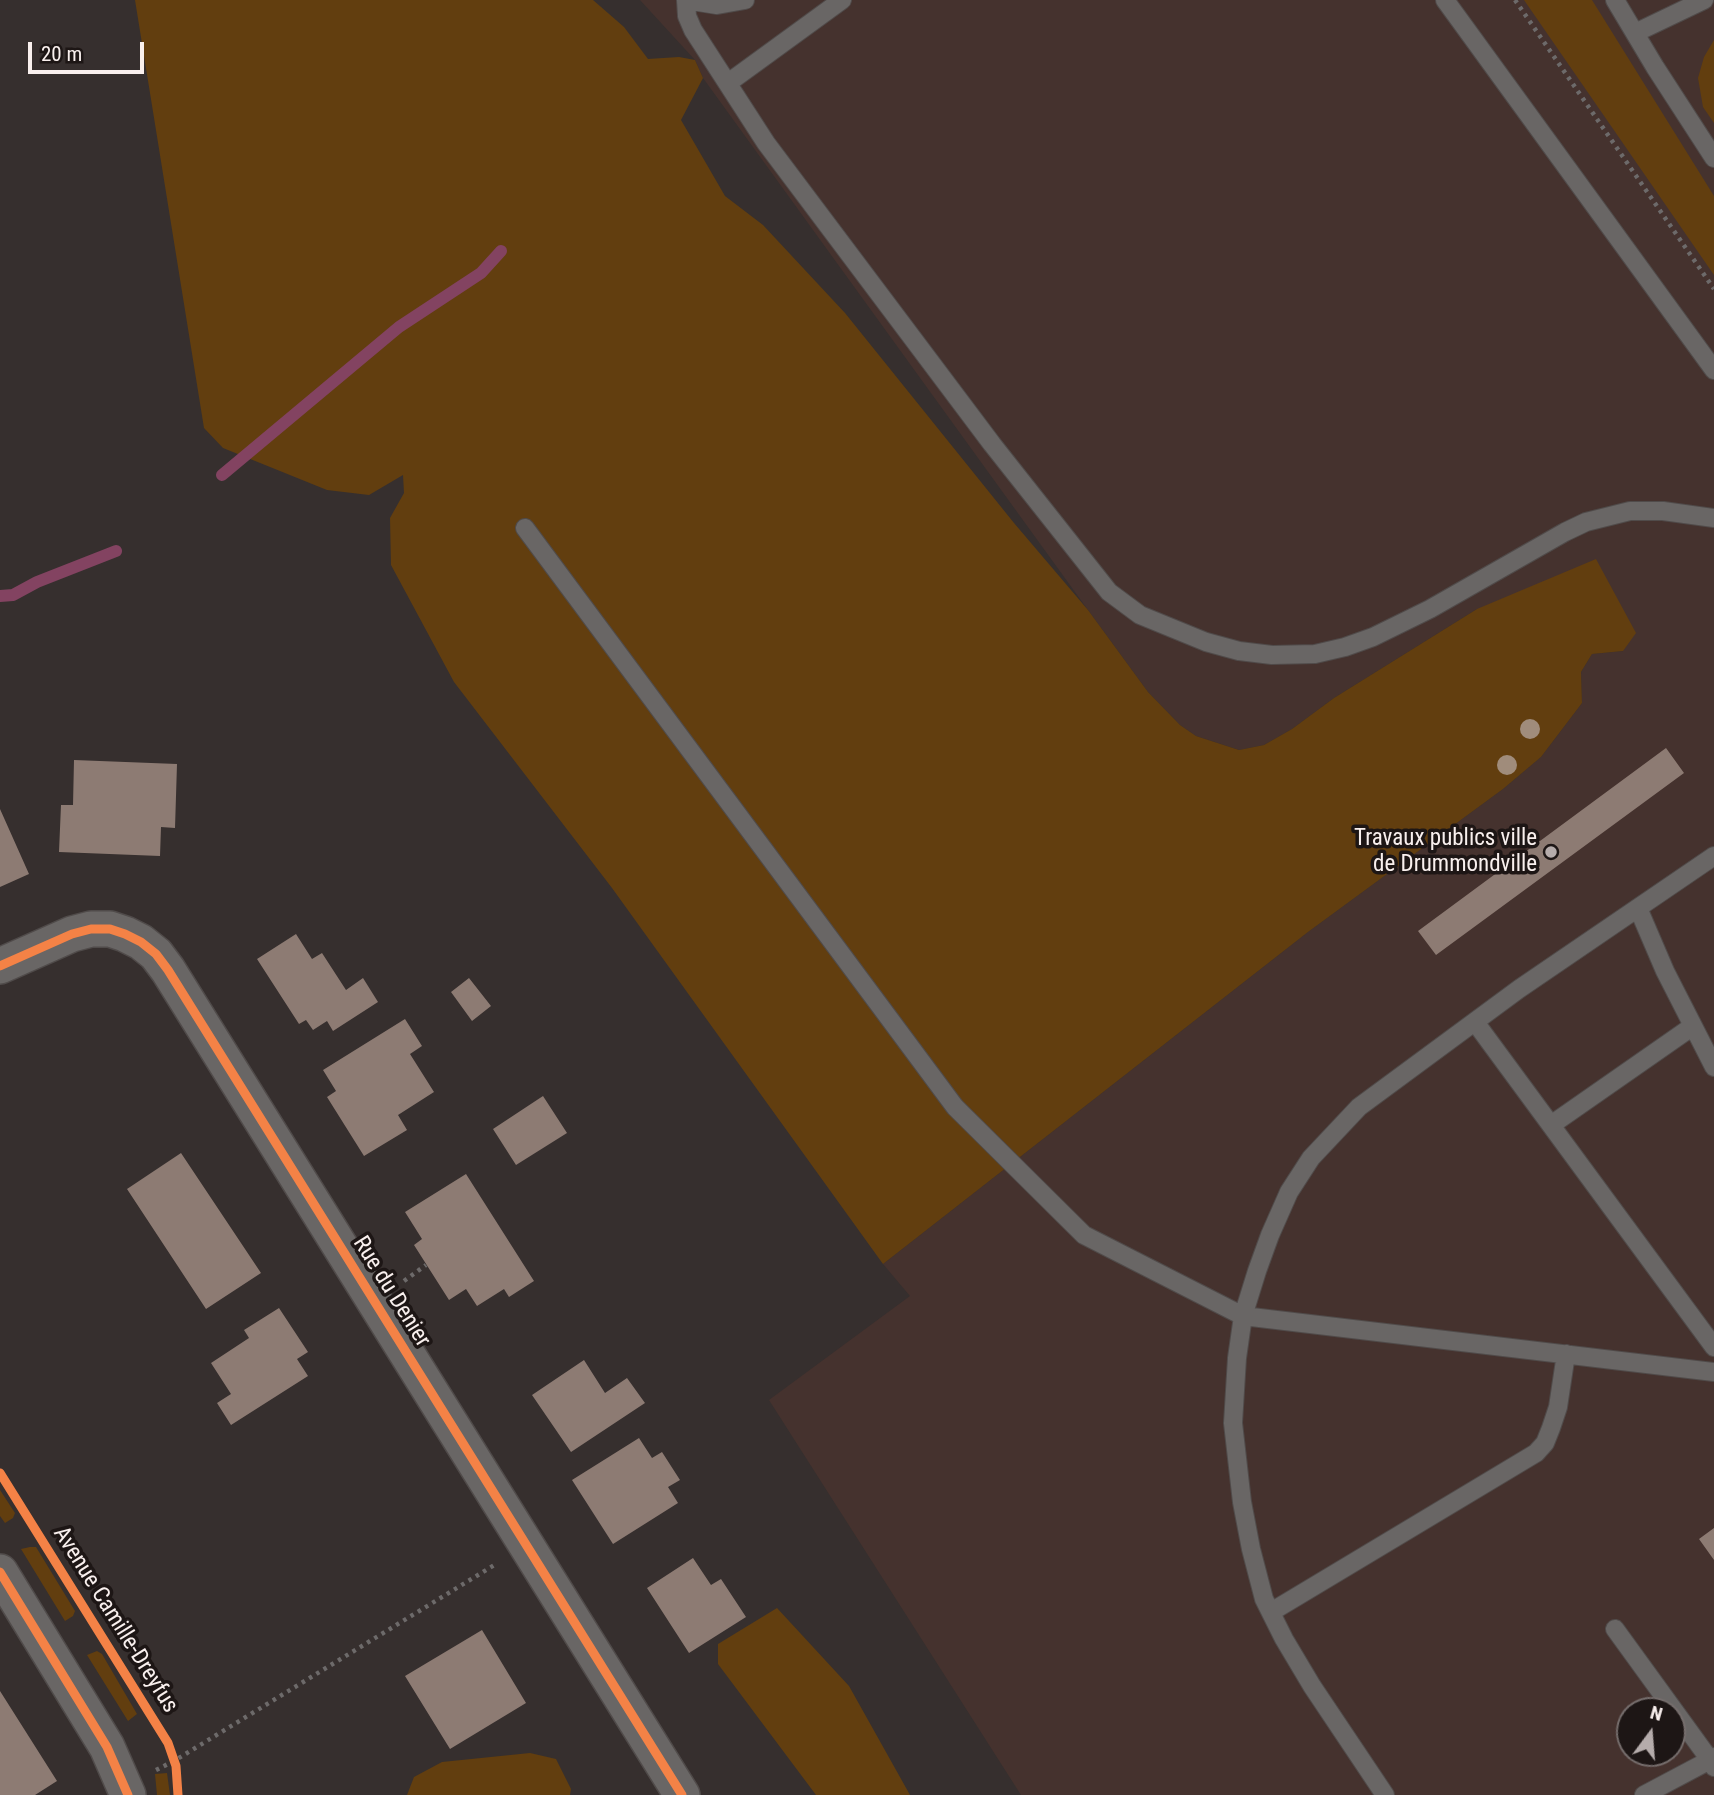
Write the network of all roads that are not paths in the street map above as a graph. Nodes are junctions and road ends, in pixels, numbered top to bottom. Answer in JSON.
{"nodes":[{"id":1,"x":686,"y":0,"type":"edge"},
{"id":2,"x":746,"y":0,"type":"edge"},
{"id":3,"x":842,"y":0,"type":"edge"},
{"id":4,"x":1446,"y":0,"type":"edge"},
{"id":5,"x":1615,"y":0,"type":"edge"},
{"id":6,"x":1703,"y":0,"type":"edge"},
{"id":7,"x":1635,"y":33,"type":"junction"},
{"id":8,"x":728,"y":83,"type":"junction"},
{"id":9,"x":1714,"y":158,"type":"edge"},
{"id":10,"x":1714,"y":370,"type":"edge"},
{"id":11,"x":1714,"y":518,"type":"edge"},
{"id":12,"x":525,"y":528,"type":"dead end"},
{"id":13,"x":1714,"y":856,"type":"edge"},
{"id":14,"x":1638,"y":908,"type":"junction"},
{"id":15,"x":0,"y":966,"type":"edge"},
{"id":16,"x":1475,"y":1021,"type":"junction"},
{"id":17,"x":1693,"y":1026,"type":"junction"},
{"id":18,"x":1714,"y":1067,"type":"edge"},
{"id":19,"x":1551,"y":1125,"type":"junction"},
{"id":20,"x":1243,"y":1316,"type":"junction"},
{"id":21,"x":1714,"y":1347,"type":"edge"},
{"id":22,"x":1566,"y":1354,"type":"junction"},
{"id":23,"x":1714,"y":1372,"type":"edge"},
{"id":24,"x":0,"y":1572,"type":"edge"},
{"id":25,"x":1271,"y":1612,"type":"junction"},
{"id":26,"x":1615,"y":1629,"type":"dead end"},
{"id":27,"x":1713,"y":1761,"type":"edge"},
{"id":28,"x":1383,"y":1794,"type":"edge"},
{"id":29,"x":128,"y":1795,"type":"edge"},
{"id":30,"x":682,"y":1795,"type":"edge"},
{"id":31,"x":1644,"y":1795,"type":"edge"}],
"edges":[{"from":1,"to":2,"type":"lane"},
{"from":1,"to":8,"type":"lane"},
{"from":3,"to":8,"type":"lane"},
{"from":4,"to":10,"type":"lane"},
{"from":5,"to":7,"type":"lane"},
{"from":6,"to":7,"type":"lane"},
{"from":7,"to":9,"type":"lane"},
{"from":8,"to":11,"type":"lane"},
{"from":12,"to":20,"type":"lane"},
{"from":13,"to":14,"type":"lane"},
{"from":14,"to":16,"type":"lane"},
{"from":14,"to":17,"type":"lane"},
{"from":15,"to":30,"type":"street","name":"Rue du Denier"},
{"from":16,"to":19,"type":"lane"},
{"from":16,"to":20,"type":"lane"},
{"from":17,"to":18,"type":"lane"},
{"from":17,"to":19,"type":"lane"},
{"from":19,"to":21,"type":"lane"},
{"from":20,"to":22,"type":"lane"},
{"from":20,"to":25,"type":"lane"},
{"from":22,"to":23,"type":"lane"},
{"from":22,"to":25,"type":"lane"},
{"from":24,"to":29,"type":"street"},
{"from":25,"to":28,"type":"lane"},
{"from":26,"to":27,"type":"lane"},
{"from":27,"to":31,"type":"lane"}]}
